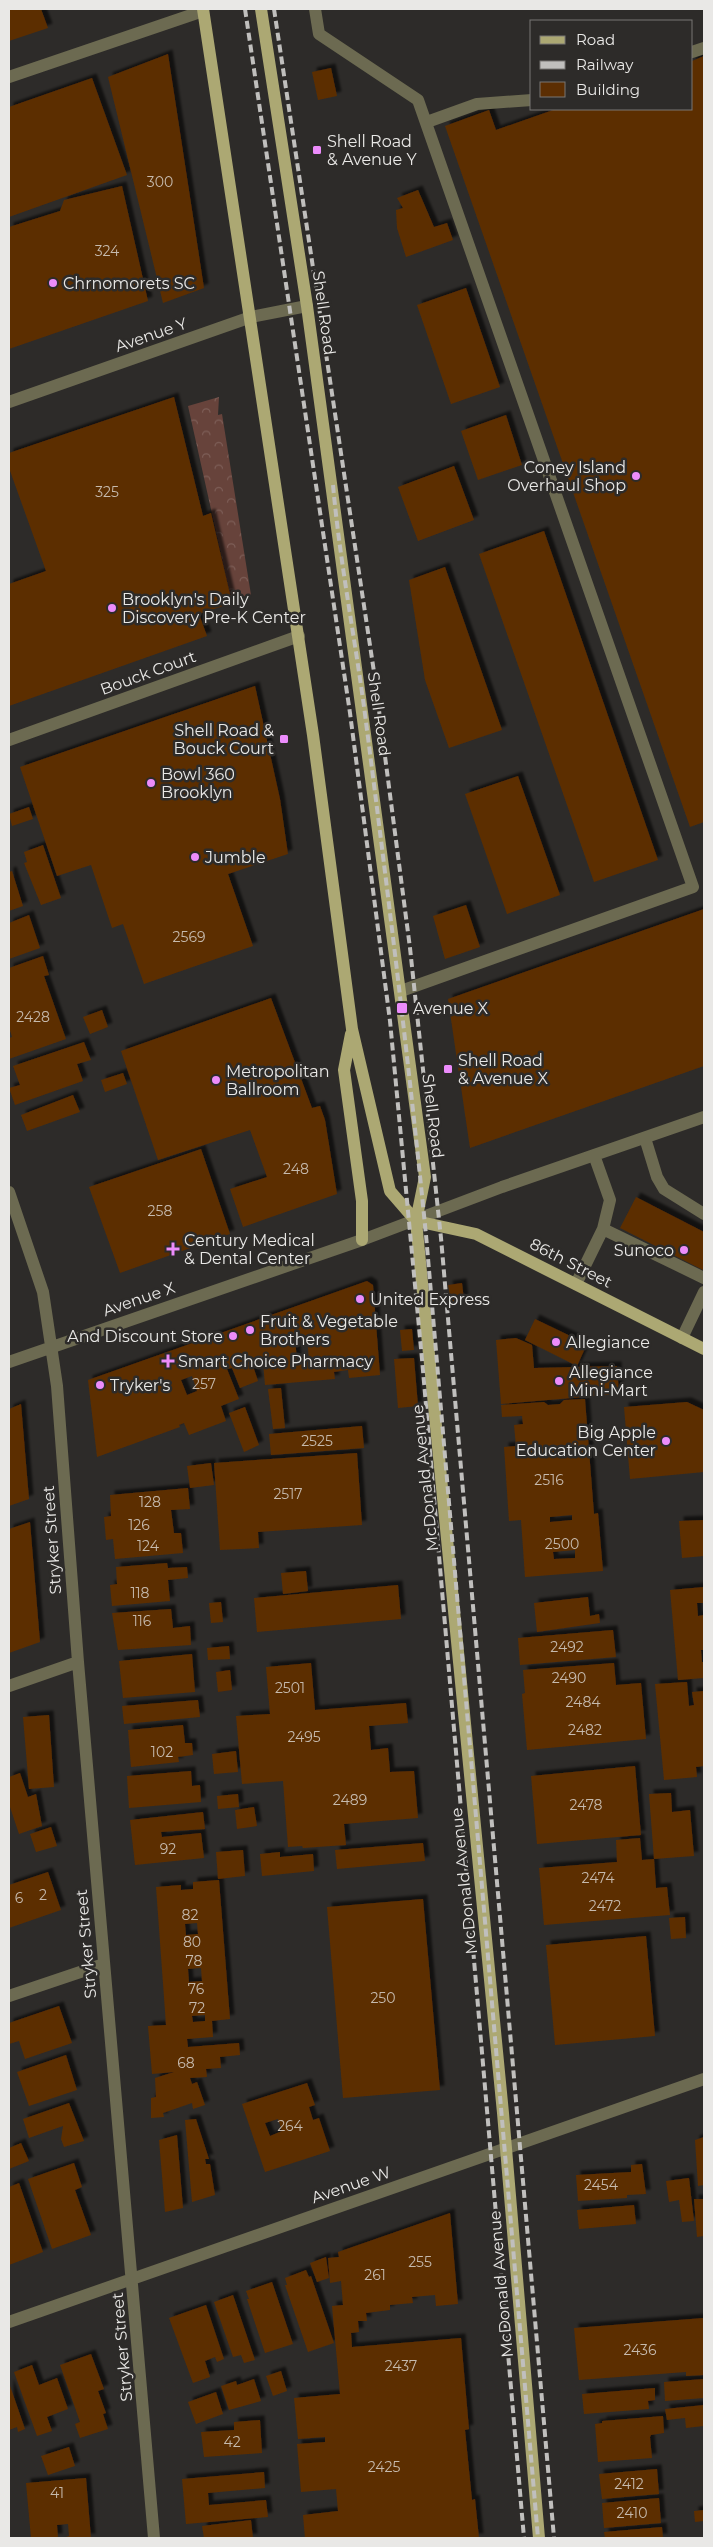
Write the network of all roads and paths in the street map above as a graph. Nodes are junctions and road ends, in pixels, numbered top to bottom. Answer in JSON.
{"nodes":[{"id":1,"x":261,"y":9,"type":"edge"},
{"id":2,"x":315,"y":9,"type":"edge"},
{"id":3,"x":203,"y":10,"type":"edge"},
{"id":4,"x":9,"y":77,"type":"edge"},
{"id":5,"x":530,"y":100,"type":"edge"},
{"id":6,"x":427,"y":122,"type":"junction"},
{"id":7,"x":306,"y":306,"type":"junction"},
{"id":8,"x":251,"y":317,"type":"junction"},
{"id":9,"x":9,"y":402,"type":"edge"},
{"id":10,"x":299,"y":636,"type":"junction"},
{"id":11,"x":9,"y":740,"type":"edge"},
{"id":12,"x":699,"y":887,"type":"edge"},
{"id":13,"x":401,"y":991,"type":"junction"},
{"id":14,"x":352,"y":1029,"type":"junction"},
{"id":15,"x":704,"y":1117,"type":"edge"},
{"id":16,"x":645,"y":1138,"type":"junction"},
{"id":17,"x":594,"y":1155,"type":"junction"},
{"id":18,"x":9,"y":1192,"type":"edge"},
{"id":19,"x":704,"y":1214,"type":"edge"},
{"id":20,"x":416,"y":1220,"type":"junction"},
{"id":21,"x":603,"y":1229,"type":"junction"},
{"id":22,"x":362,"y":1240,"type":"junction"},
{"id":23,"x":704,"y":1278,"type":"edge"},
{"id":24,"x":576,"y":1284,"type":"junction"},
{"id":25,"x":704,"y":1292,"type":"edge"},
{"id":26,"x":682,"y":1338,"type":"junction"},
{"id":27,"x":52,"y":1347,"type":"junction"},
{"id":28,"x":704,"y":1349,"type":"edge"},
{"id":29,"x":9,"y":1362,"type":"edge"},
{"id":30,"x":78,"y":1662,"type":"junction"},
{"id":31,"x":9,"y":1686,"type":"edge"},
{"id":32,"x":104,"y":1964,"type":"junction"},
{"id":33,"x":9,"y":1996,"type":"edge"},
{"id":34,"x":704,"y":2079,"type":"edge"},
{"id":35,"x":506,"y":2148,"type":"junction"},
{"id":36,"x":132,"y":2279,"type":"junction"},
{"id":37,"x":9,"y":2322,"type":"edge"},
{"id":38,"x":154,"y":2538,"type":"edge"},
{"id":39,"x":539,"y":2538,"type":"edge"}],
"edges":[{"from":1,"to":7,"type":"main road","name":"Shell Road"},
{"from":2,"to":6,"type":"street"},
{"from":3,"to":4,"type":"street"},
{"from":3,"to":8,"type":"main road"},
{"from":5,"to":6,"type":"street"},
{"from":6,"to":12,"type":"street"},
{"from":7,"to":8,"type":"street","name":"Avenue Y"},
{"from":7,"to":13,"type":"main road","name":"Shell Road"},
{"from":8,"to":9,"type":"street","name":"Avenue Y"},
{"from":8,"to":10,"type":"main road"},
{"from":10,"to":11,"type":"street","name":"Bouck Court"},
{"from":10,"to":14,"type":"main road"},
{"from":12,"to":13,"type":"street"},
{"from":13,"to":20,"type":"main road","name":"Shell Road"},
{"from":14,"to":20,"type":"main road"},
{"from":14,"to":22,"type":"main road"},
{"from":15,"to":16,"type":"street","name":"Avenue X"},
{"from":16,"to":17,"type":"street","name":"Avenue X"},
{"from":16,"to":19,"type":"street"},
{"from":17,"to":20,"type":"street","name":"Avenue X"},
{"from":17,"to":21,"type":"street"},
{"from":18,"to":27,"type":"street","name":"Stryker Street"},
{"from":20,"to":22,"type":"street","name":"Avenue X"},
{"from":20,"to":24,"type":"main road","name":"86th Street"},
{"from":20,"to":35,"type":"main road","name":"McDonald Avenue"},
{"from":21,"to":23,"type":"street"},
{"from":21,"to":24,"type":"street"},
{"from":22,"to":27,"type":"street","name":"Avenue X"},
{"from":24,"to":26,"type":"main road","name":"86th Street"},
{"from":25,"to":26,"type":"street"},
{"from":26,"to":28,"type":"main road","name":"86th Street"},
{"from":27,"to":29,"type":"street","name":"Avenue X"},
{"from":27,"to":30,"type":"street","name":"Stryker Street"},
{"from":30,"to":31,"type":"street"},
{"from":30,"to":32,"type":"street","name":"Stryker Street"},
{"from":32,"to":33,"type":"street"},
{"from":32,"to":36,"type":"street","name":"Stryker Street"},
{"from":34,"to":35,"type":"street","name":"Avenue W"},
{"from":35,"to":36,"type":"street","name":"Avenue W"},
{"from":35,"to":39,"type":"main road","name":"McDonald Avenue"},
{"from":36,"to":37,"type":"street","name":"Avenue W"},
{"from":36,"to":38,"type":"street","name":"Stryker Street"}]}
